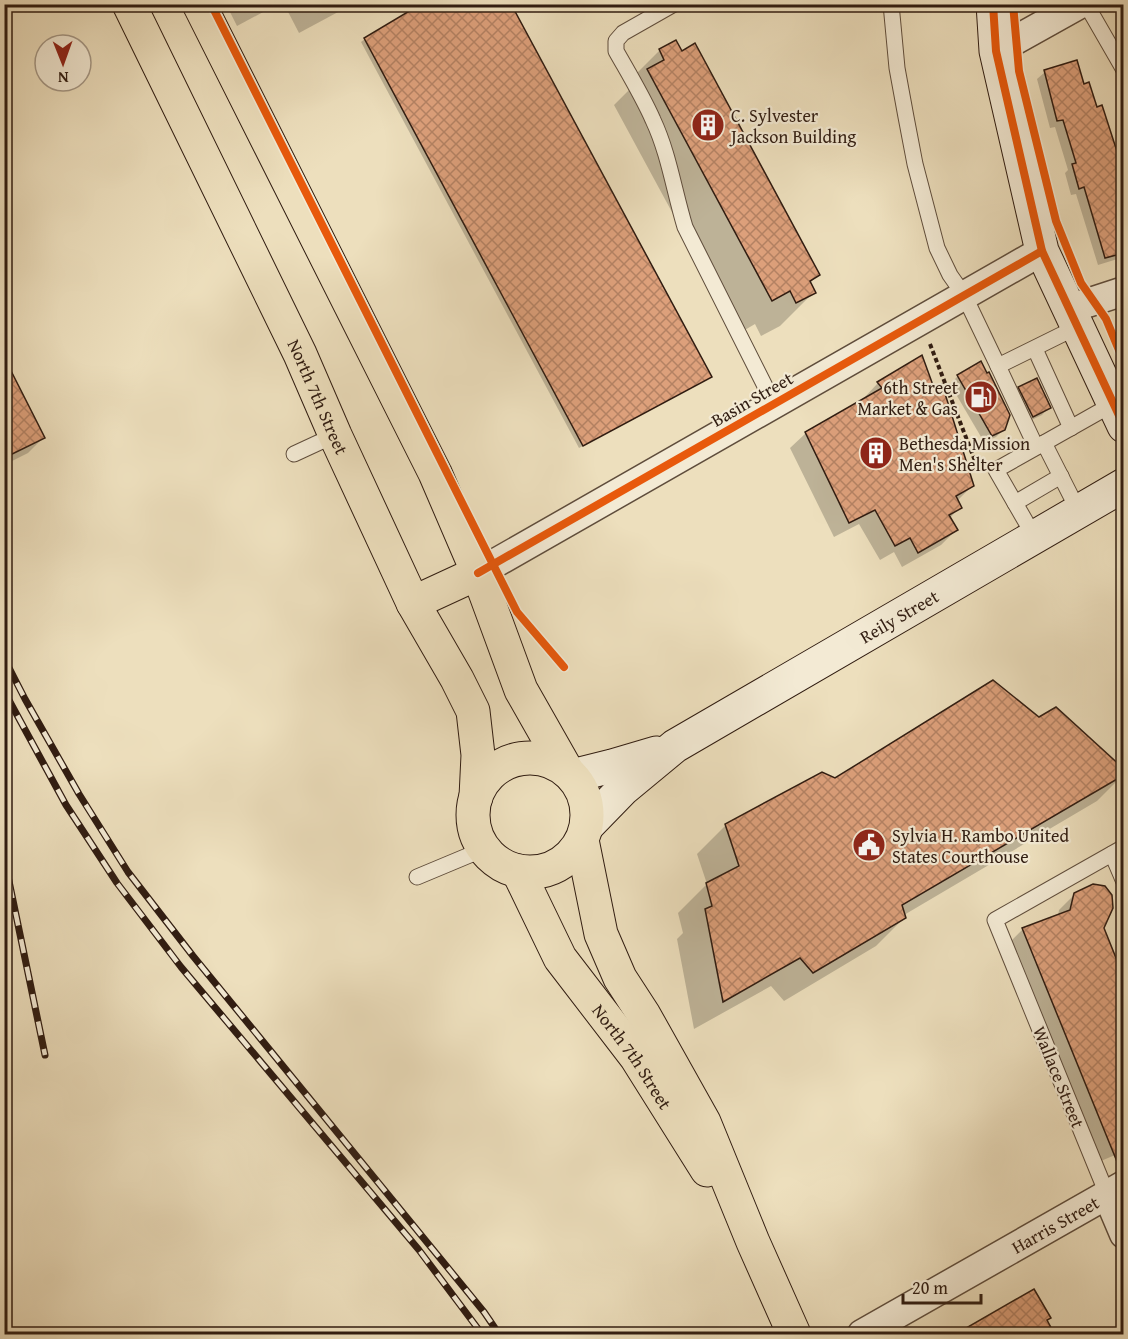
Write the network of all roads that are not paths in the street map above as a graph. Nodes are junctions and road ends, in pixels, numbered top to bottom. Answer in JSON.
{"nodes":[{"id":1,"x":129,"y":4,"type":"edge"},
{"id":2,"x":199,"y":4,"type":"edge"},
{"id":3,"x":674,"y":4,"type":"edge"},
{"id":4,"x":891,"y":4,"type":"edge"},
{"id":5,"x":993,"y":4,"type":"edge"},
{"id":6,"x":1080,"y":4,"type":"edge"},
{"id":7,"x":1086,"y":4,"type":"edge"},
{"id":8,"x":996,"y":51,"type":"junction"},
{"id":9,"x":1124,"y":70,"type":"edge"},
{"id":10,"x":1041,"y":251,"type":"junction"},
{"id":11,"x":1124,"y":291,"type":"edge"},
{"id":12,"x":964,"y":295,"type":"junction"},
{"id":13,"x":1073,"y":318,"type":"junction"},
{"id":14,"x":1035,"y":349,"type":"junction"},
{"id":15,"x":998,"y":366,"type":"junction"},
{"id":16,"x":774,"y":404,"type":"junction"},
{"id":17,"x":1118,"y":415,"type":"edge"},
{"id":18,"x":1071,"y":428,"type":"junction"},
{"id":19,"x":335,"y":435,"type":"junction"},
{"id":20,"x":1040,"y":445,"type":"junction"},
{"id":21,"x":294,"y":454,"type":"dead end"},
{"id":22,"x":1061,"y":476,"type":"junction"},
{"id":23,"x":1124,"y":485,"type":"edge"},
{"id":24,"x":1015,"y":503,"type":"junction"},
{"id":25,"x":1078,"y":510,"type":"junction"},
{"id":26,"x":1034,"y":536,"type":"junction"},
{"id":27,"x":478,"y":573,"type":"junction"},
{"id":28,"x":413,"y":603,"type":"junction"},
{"id":29,"x":675,"y":746,"type":"junction"},
{"id":30,"x":570,"y":773,"type":"junction"},
{"id":31,"x":476,"y":797,"type":"junction"},
{"id":32,"x":584,"y":833,"type":"junction"},
{"id":33,"x":484,"y":849,"type":"junction"},
{"id":34,"x":1118,"y":850,"type":"edge"},
{"id":35,"x":518,"y":871,"type":"junction"},
{"id":36,"x":417,"y":876,"type":"dead end"},
{"id":37,"x":1124,"y":882,"type":"edge"},
{"id":38,"x":1115,"y":1189,"type":"edge"},
{"id":39,"x":1124,"y":1234,"type":"edge"},
{"id":40,"x":753,"y":1242,"type":"junction"},
{"id":41,"x":794,"y":1335,"type":"edge"},
{"id":42,"x":862,"y":1335,"type":"edge"}],
"edges":[{"from":1,"to":19,"type":"main road","name":"North 7th Street"},
{"from":2,"to":27,"type":"main road","name":"North 7th Street"},
{"from":3,"to":16,"type":"lane"},
{"from":4,"to":12,"type":"lane"},
{"from":5,"to":8,"type":"main road"},
{"from":6,"to":8,"type":"street"},
{"from":7,"to":9,"type":"lane"},
{"from":8,"to":10,"type":"main road"},
{"from":10,"to":12,"type":"street","name":"Basin Street"},
{"from":10,"to":13,"type":"main road"},
{"from":11,"to":13,"type":"street"},
{"from":12,"to":15,"type":"lane"},
{"from":12,"to":16,"type":"street","name":"Basin Street"},
{"from":13,"to":14,"type":"lane"},
{"from":13,"to":17,"type":"main road"},
{"from":14,"to":15,"type":"lane"},
{"from":14,"to":18,"type":"lane"},
{"from":15,"to":20,"type":"lane"},
{"from":16,"to":27,"type":"street","name":"Basin Street"},
{"from":17,"to":18,"type":"lane"},
{"from":18,"to":20,"type":"lane"},
{"from":19,"to":21,"type":"lane"},
{"from":19,"to":28,"type":"main road","name":"North 7th Street"},
{"from":20,"to":22,"type":"lane"},
{"from":20,"to":24,"type":"lane"},
{"from":22,"to":24,"type":"lane"},
{"from":22,"to":25,"type":"lane"},
{"from":23,"to":25,"type":"main road","name":"Reily Street"},
{"from":24,"to":26,"type":"lane"},
{"from":25,"to":26,"type":"main road","name":"Reily Street"},
{"from":26,"to":29,"type":"main road","name":"Reily Street"},
{"from":27,"to":28,"type":"main road"},
{"from":27,"to":30,"type":"main road","name":"North 7th Street"},
{"from":28,"to":31,"type":"main road","name":"North 7th Street"},
{"from":29,"to":30,"type":"main road","name":"Reily Street"},
{"from":29,"to":32,"type":"main road","name":"Reily Street"},
{"from":30,"to":31,"type":"main road"},
{"from":30,"to":32,"type":"main road","name":"North 7th Street"},
{"from":31,"to":33,"type":"main road","name":"North 7th Street"},
{"from":32,"to":35,"type":"main road"},
{"from":32,"to":40,"type":"main road","name":"North 7th Street"},
{"from":33,"to":35,"type":"main road"},
{"from":33,"to":36,"type":"lane"},
{"from":34,"to":37,"type":"lane"},
{"from":34,"to":38,"type":"lane","name":"Wallace Street"},
{"from":35,"to":40,"type":"main road","name":"North 7th Street"},
{"from":38,"to":39,"type":"street","name":"Wallace Street"},
{"from":38,"to":42,"type":"street","name":"Harris Street"},
{"from":40,"to":41,"type":"main road","name":"North 7th Street"}]}
